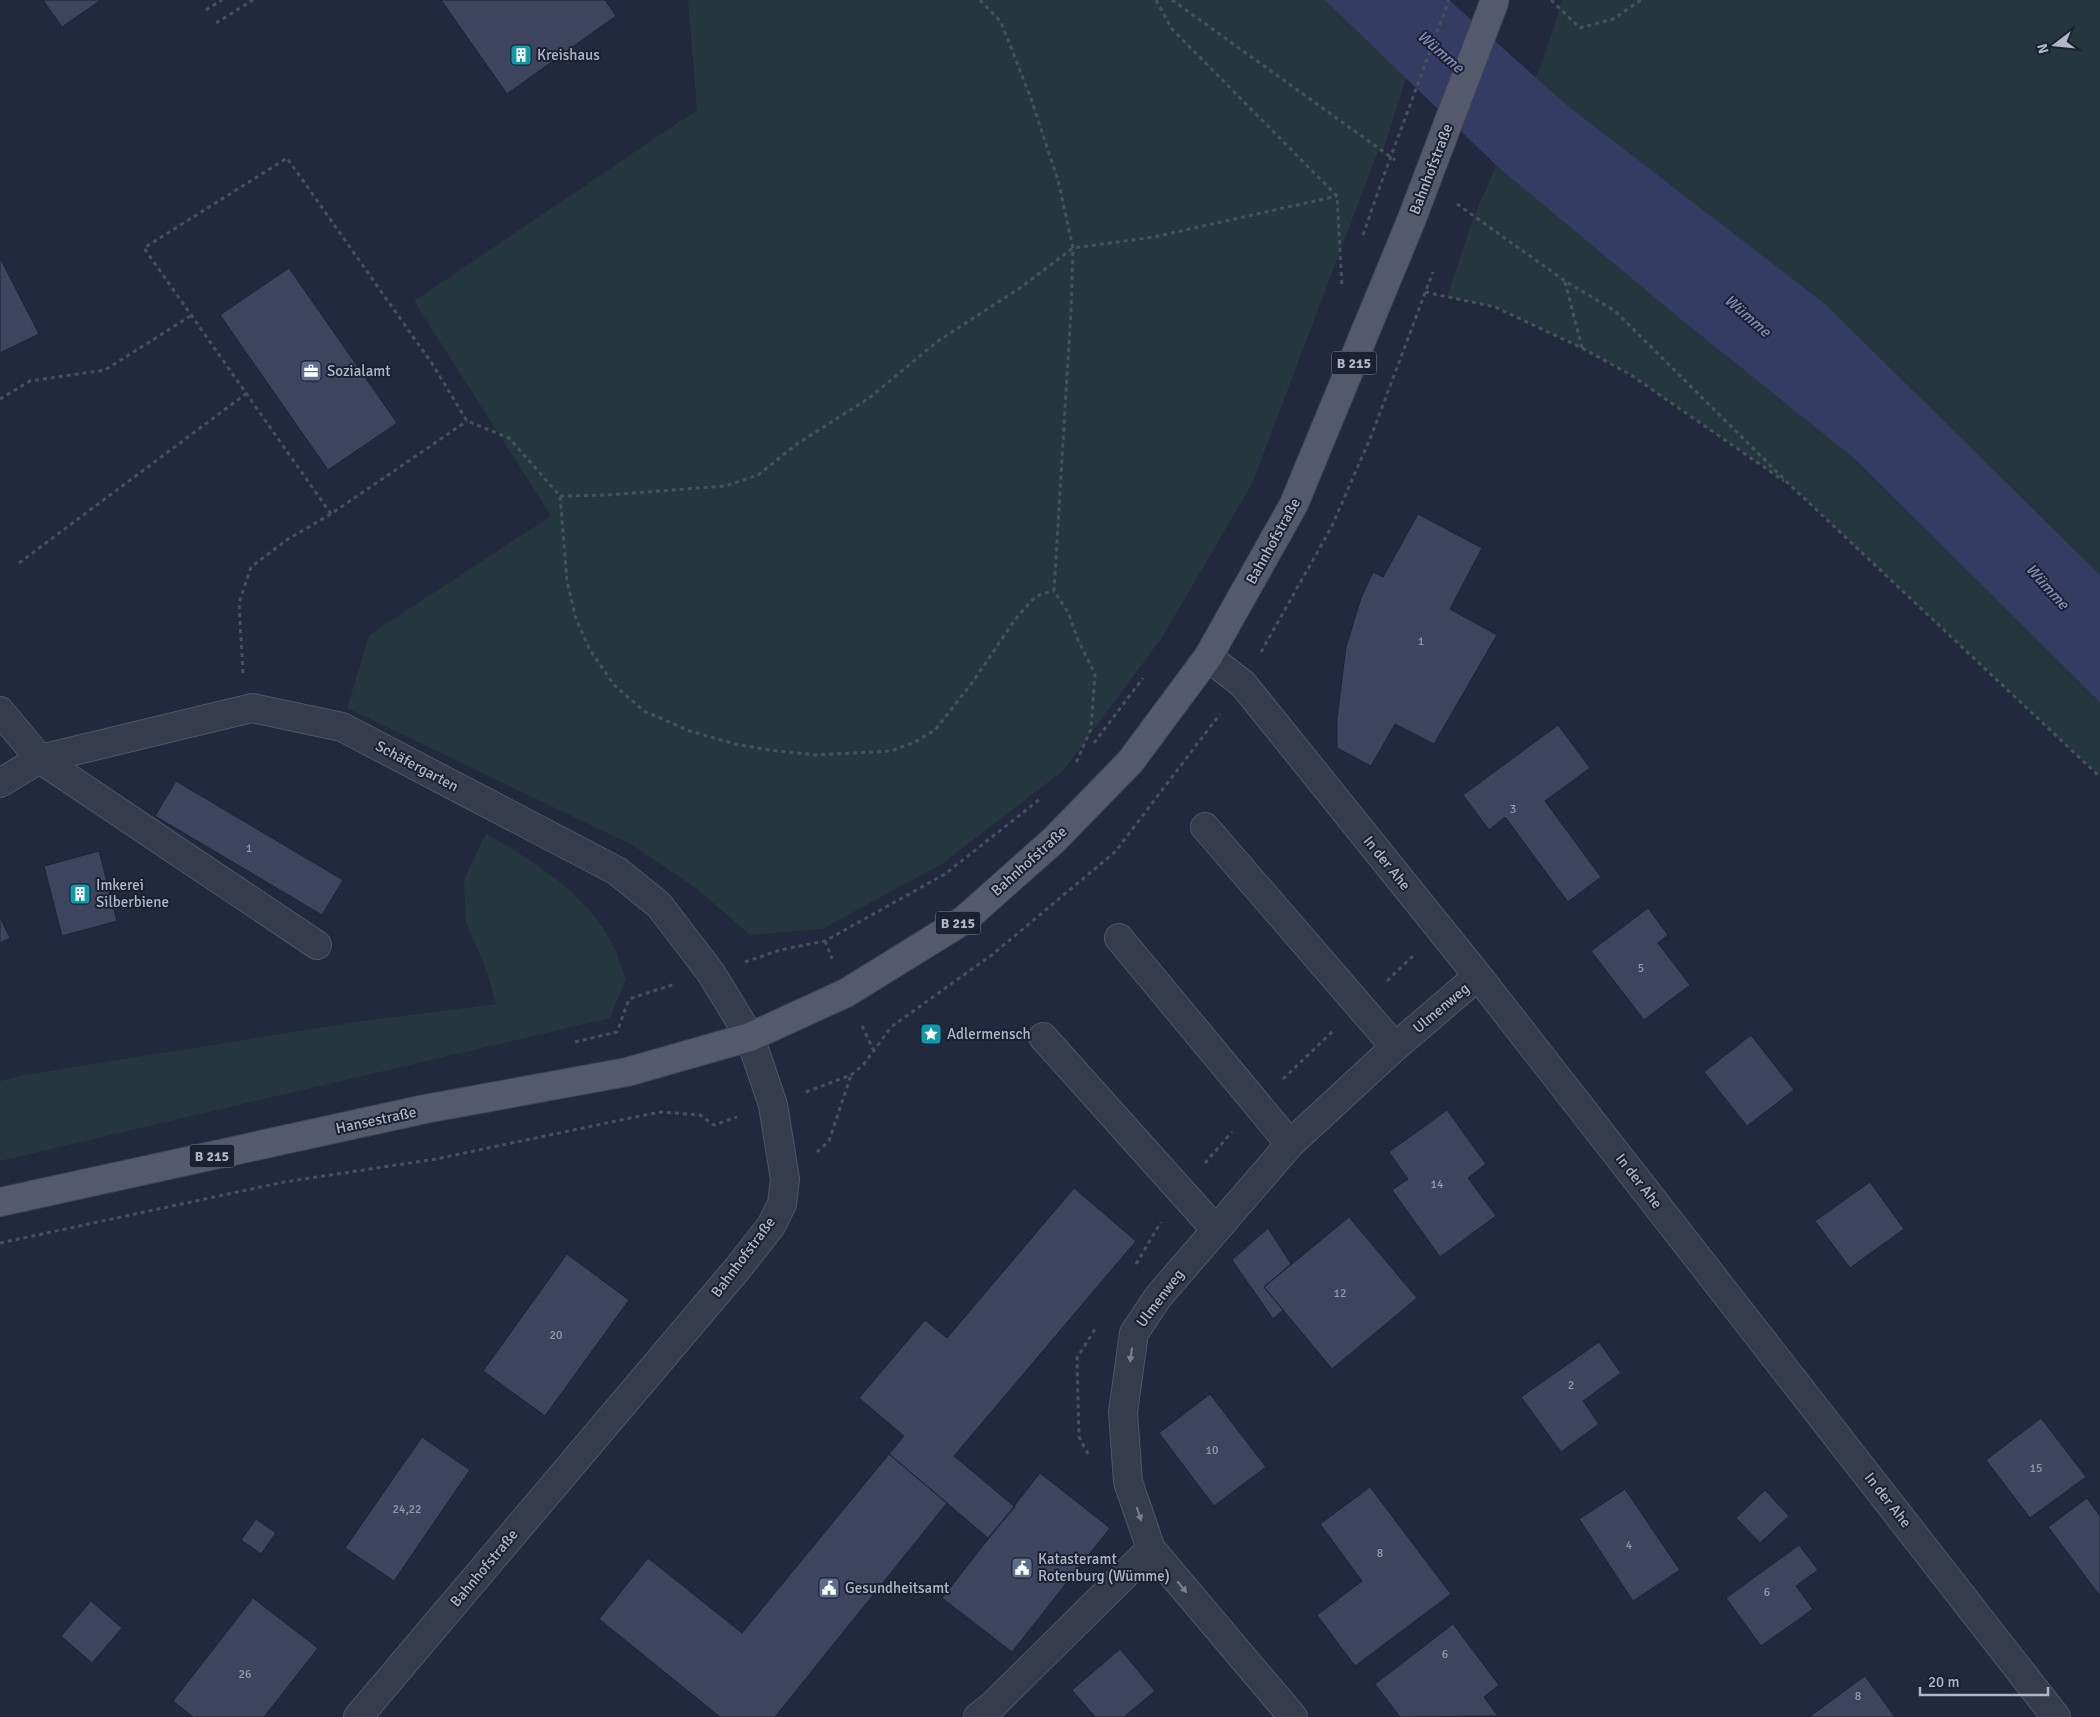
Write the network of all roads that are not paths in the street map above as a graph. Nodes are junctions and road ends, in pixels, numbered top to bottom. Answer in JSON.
{"nodes":[{"id":1,"x":1495,"y":0,"type":"edge"},
{"id":2,"x":1208,"y":656,"type":"junction"},
{"id":3,"x":0,"y":712,"type":"edge"},
{"id":4,"x":40,"y":759,"type":"junction"},
{"id":5,"x":0,"y":782,"type":"edge"},
{"id":6,"x":1205,"y":827,"type":"dead end"},
{"id":7,"x":1119,"y":938,"type":"dead end"},
{"id":8,"x":317,"y":944,"type":"dead end"},
{"id":9,"x":1478,"y":976,"type":"junction"},
{"id":10,"x":750,"y":1036,"type":"junction"},
{"id":11,"x":1043,"y":1037,"type":"dead end"},
{"id":12,"x":1395,"y":1047,"type":"junction"},
{"id":13,"x":1290,"y":1144,"type":"junction"},
{"id":14,"x":0,"y":1202,"type":"edge"},
{"id":15,"x":1214,"y":1229,"type":"junction"},
{"id":16,"x":1151,"y":1549,"type":"junction"},
{"id":17,"x":363,"y":1715,"type":"edge"},
{"id":18,"x":978,"y":1717,"type":"edge"},
{"id":19,"x":1293,"y":1717,"type":"edge"},
{"id":20,"x":2056,"y":1717,"type":"edge"}],
"edges":[{"from":1,"to":2,"type":"main road","name":"Bahnhofstraße","number":"B 215","bridge":true},
{"from":2,"to":9,"type":"street","name":"In der Ahe"},
{"from":2,"to":10,"type":"main road","name":"Bahnhofstraße","number":"B 215"},
{"from":3,"to":4,"type":"street"},
{"from":4,"to":5,"type":"street","name":"Schäfergarten"},
{"from":4,"to":8,"type":"street"},
{"from":4,"to":10,"type":"street","name":"Schäfergarten"},
{"from":6,"to":12,"type":"street"},
{"from":7,"to":13,"type":"street"},
{"from":9,"to":12,"type":"street","name":"Ulmenweg"},
{"from":9,"to":20,"type":"street","name":"In der Ahe"},
{"from":10,"to":14,"type":"main road","name":"Hansestraße","number":"B 215"},
{"from":10,"to":17,"type":"street","name":"Bahnhofstraße"},
{"from":11,"to":15,"type":"street"},
{"from":12,"to":13,"type":"street","name":"Ulmenweg"},
{"from":13,"to":15,"type":"street","name":"Ulmenweg"},
{"from":15,"to":16,"type":"street","name":"Ulmenweg","one_way":true},
{"from":16,"to":18,"type":"street"},
{"from":16,"to":19,"type":"street","name":"Ulmenweg","one_way":true}]}
